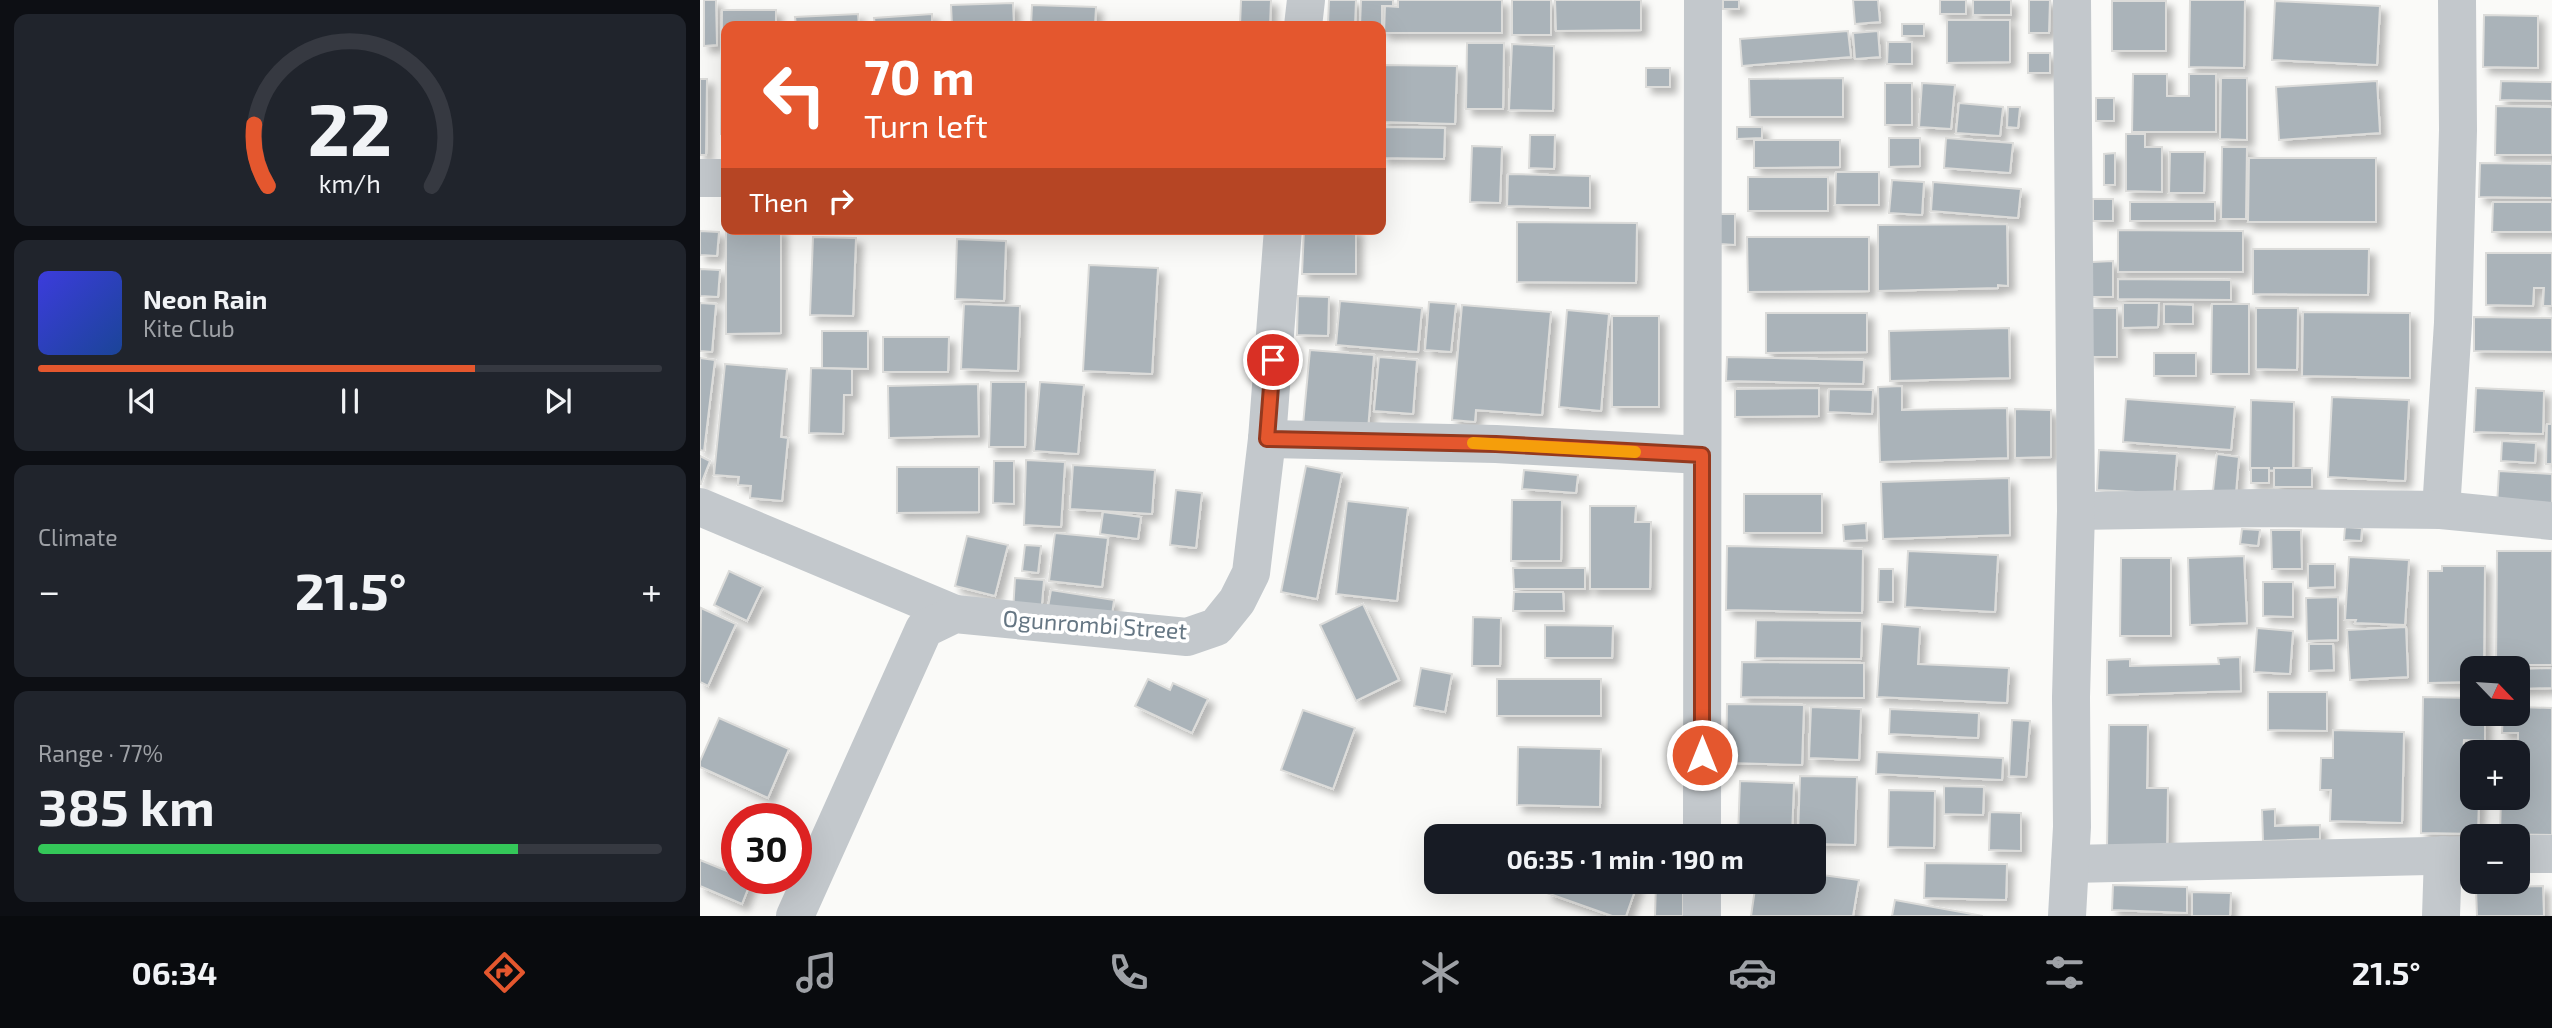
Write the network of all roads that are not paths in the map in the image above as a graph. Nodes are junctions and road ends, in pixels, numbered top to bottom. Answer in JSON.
{"nodes":[{"id":1,"x":1306,"y":0,"type":"edge"},
{"id":2,"x":1703,"y":0,"type":"edge"},
{"id":3,"x":2072,"y":0,"type":"edge"},
{"id":4,"x":2457,"y":0,"type":"edge"},
{"id":5,"x":1304,"y":21,"type":"edge"},
{"id":6,"x":700,"y":178,"type":"edge"},
{"id":7,"x":721,"y":178,"type":"edge"},
{"id":8,"x":1283,"y":235,"type":"edge"},
{"id":9,"x":1267,"y":439,"type":"junction"},
{"id":10,"x":1702,"y":455,"type":"junction"},
{"id":11,"x":700,"y":507,"type":"edge"},
{"id":12,"x":2441,"y":510,"type":"junction"},
{"id":13,"x":2076,"y":511,"type":"junction"},
{"id":14,"x":2552,"y":521,"type":"edge"},
{"id":15,"x":956,"y":614,"type":"junction"},
{"id":16,"x":1702,"y":824,"type":"edge"},
{"id":17,"x":2530,"y":854,"type":"edge"},
{"id":18,"x":2552,"y":854,"type":"edge"},
{"id":19,"x":2458,"y":855,"type":"edge"},
{"id":20,"x":2070,"y":864,"type":"junction"},
{"id":21,"x":1702,"y":894,"type":"edge"},
{"id":22,"x":795,"y":916,"type":"edge"},
{"id":23,"x":1702,"y":916,"type":"edge"},
{"id":24,"x":2067,"y":916,"type":"edge"},
{"id":25,"x":2441,"y":916,"type":"edge"}],
"edges":[{"from":1,"to":5,"type":"street"},
{"from":2,"to":10,"type":"street"},
{"from":3,"to":13,"type":"street"},
{"from":4,"to":12,"type":"street"},
{"from":6,"to":7,"type":"street"},
{"from":8,"to":9,"type":"street","name":"Ogunrombi Street"},
{"from":9,"to":10,"type":"street"},
{"from":9,"to":15,"type":"street","name":"Ogunrombi Street"},
{"from":10,"to":16,"type":"street"},
{"from":11,"to":15,"type":"street"},
{"from":12,"to":13,"type":"street"},
{"from":12,"to":14,"type":"street"},
{"from":13,"to":20,"type":"street"},
{"from":15,"to":22,"type":"street"},
{"from":17,"to":18,"type":"street"},
{"from":19,"to":20,"type":"street"},
{"from":19,"to":25,"type":"street"},
{"from":20,"to":24,"type":"street"},
{"from":21,"to":23,"type":"street"}]}
